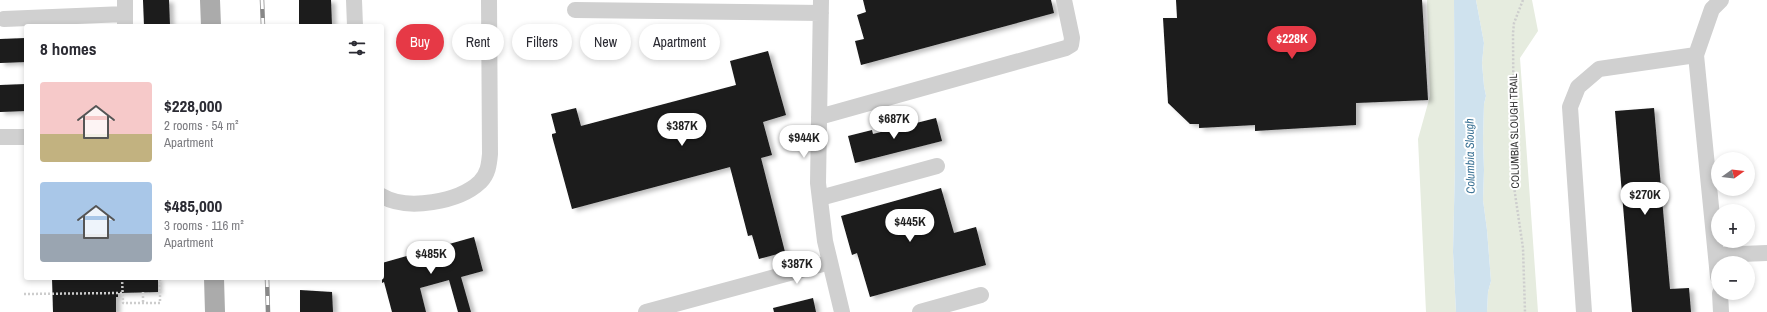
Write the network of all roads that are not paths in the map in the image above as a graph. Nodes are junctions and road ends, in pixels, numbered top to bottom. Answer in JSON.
{"nodes":[{"id":1,"x":210,"y":0,"type":"edge"},
{"id":2,"x":354,"y":0,"type":"edge"},
{"id":3,"x":489,"y":0,"type":"edge"},
{"id":4,"x":1064,"y":0,"type":"edge"},
{"id":5,"x":1721,"y":0,"type":"edge"},
{"id":6,"x":821,"y":7,"type":"edge"},
{"id":7,"x":575,"y":10,"type":"dead end"},
{"id":8,"x":125,"y":13,"type":"edge"},
{"id":9,"x":4,"y":19,"type":"dead end"},
{"id":10,"x":211,"y":24,"type":"edge"},
{"id":11,"x":355,"y":24,"type":"edge"},
{"id":12,"x":1696,"y":55,"type":"junction"},
{"id":13,"x":819,"y":117,"type":"junction"},
{"id":14,"x":0,"y":137,"type":"edge"},
{"id":15,"x":24,"y":137,"type":"edge"},
{"id":16,"x":937,"y":166,"type":"dead end"},
{"id":17,"x":384,"y":197,"type":"edge"},
{"id":18,"x":820,"y":198,"type":"junction"},
{"id":19,"x":1767,"y":253,"type":"edge"},
{"id":20,"x":1716,"y":255,"type":"joint"},
{"id":21,"x":830,"y":262,"type":"junction"},
{"id":22,"x":214,"y":280,"type":"edge"},
{"id":23,"x":981,"y":295,"type":"dead end"},
{"id":24,"x":1720,"y":300,"type":"edge"},
{"id":25,"x":215,"y":312,"type":"edge"},
{"id":26,"x":646,"y":312,"type":"edge"},
{"id":27,"x":842,"y":312,"type":"edge"},
{"id":28,"x":920,"y":312,"type":"edge"},
{"id":29,"x":1584,"y":312,"type":"edge"},
{"id":30,"x":1721,"y":312,"type":"edge"}],
"edges":[{"from":1,"to":10,"type":"main road"},
{"from":2,"to":11,"type":"street"},
{"from":3,"to":17,"type":"street"},
{"from":4,"to":13,"type":"street"},
{"from":5,"to":12,"type":"street"},
{"from":6,"to":7,"type":"street"},
{"from":6,"to":13,"type":"street"},
{"from":8,"to":9,"type":"street"},
{"from":12,"to":20,"type":"street"},
{"from":12,"to":29,"type":"street"},
{"from":13,"to":18,"type":"street"},
{"from":14,"to":15,"type":"street"},
{"from":16,"to":18,"type":"street"},
{"from":18,"to":21,"type":"street"},
{"from":19,"to":20,"type":"street"},
{"from":21,"to":26,"type":"street"},
{"from":21,"to":27,"type":"street"},
{"from":22,"to":25,"type":"main road"},
{"from":23,"to":28,"type":"street"},
{"from":24,"to":30,"type":"street"}]}
